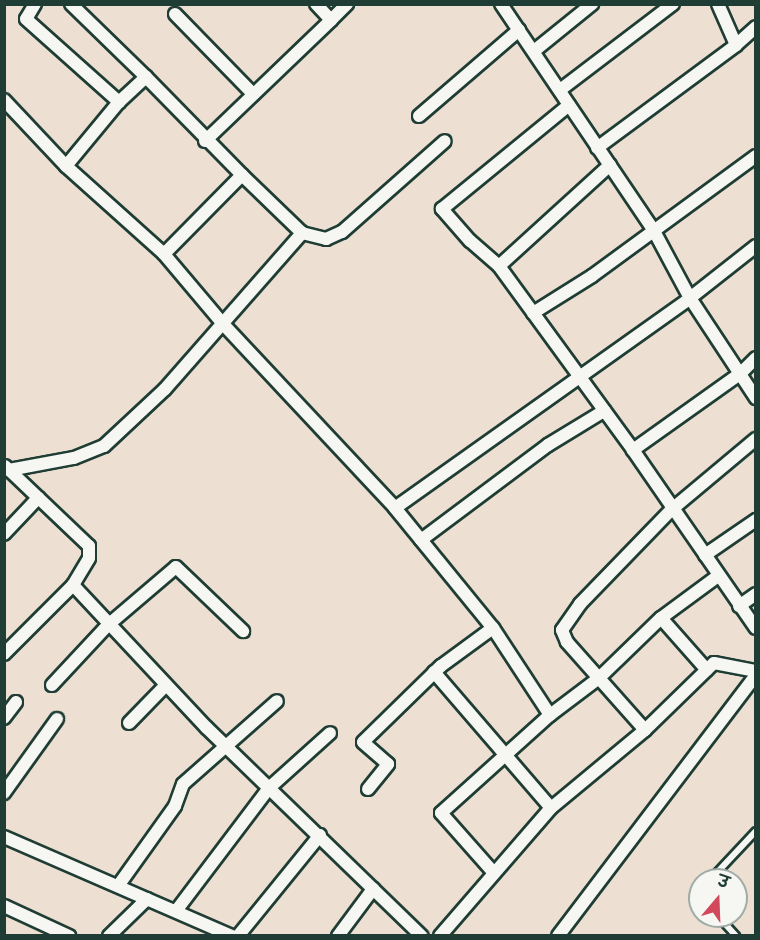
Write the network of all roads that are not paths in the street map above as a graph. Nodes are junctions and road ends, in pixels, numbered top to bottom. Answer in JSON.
{"nodes":[{"id":1,"x":34,"y":4,"type":"edge"},
{"id":2,"x":71,"y":4,"type":"edge"},
{"id":3,"x":316,"y":4,"type":"edge"},
{"id":4,"x":347,"y":4,"type":"edge"},
{"id":5,"x":501,"y":4,"type":"edge"},
{"id":6,"x":592,"y":4,"type":"edge"},
{"id":7,"x":674,"y":4,"type":"edge"},
{"id":8,"x":718,"y":4,"type":"edge"},
{"id":9,"x":175,"y":15,"type":"dead end"},
{"id":10,"x":331,"y":20,"type":"junction"},
{"id":11,"x":756,"y":27,"type":"edge"},
{"id":12,"x":519,"y":30,"type":"junction"},
{"id":13,"x":736,"y":45,"type":"junction"},
{"id":14,"x":534,"y":51,"type":"junction"},
{"id":15,"x":146,"y":77,"type":"junction"},
{"id":16,"x":560,"y":90,"type":"junction"},
{"id":17,"x":253,"y":94,"type":"junction"},
{"id":18,"x":4,"y":100,"type":"edge"},
{"id":19,"x":119,"y":102,"type":"junction"},
{"id":20,"x":569,"y":105,"type":"junction"},
{"id":21,"x":420,"y":116,"type":"dead end"},
{"id":22,"x":205,"y":141,"type":"junction"},
{"id":23,"x":445,"y":141,"type":"dead end"},
{"id":24,"x":597,"y":148,"type":"junction"},
{"id":25,"x":756,"y":156,"type":"edge"},
{"id":26,"x":610,"y":165,"type":"junction"},
{"id":27,"x":66,"y":166,"type":"junction"},
{"id":28,"x":242,"y":175,"type":"junction"},
{"id":29,"x":654,"y":231,"type":"junction"},
{"id":30,"x":302,"y":233,"type":"junction"},
{"id":31,"x":756,"y":246,"type":"edge"},
{"id":32,"x":164,"y":254,"type":"junction"},
{"id":33,"x":499,"y":267,"type":"junction"},
{"id":34,"x":690,"y":298,"type":"junction"},
{"id":35,"x":533,"y":314,"type":"junction"},
{"id":36,"x":224,"y":325,"type":"junction"},
{"id":37,"x":756,"y":358,"type":"edge"},
{"id":38,"x":741,"y":373,"type":"junction"},
{"id":39,"x":578,"y":376,"type":"junction"},
{"id":40,"x":756,"y":398,"type":"edge"},
{"id":41,"x":604,"y":411,"type":"junction"},
{"id":42,"x":756,"y":440,"type":"edge"},
{"id":43,"x":633,"y":450,"type":"junction"},
{"id":44,"x":7,"y":468,"type":"edge"},
{"id":45,"x":38,"y":498,"type":"junction"},
{"id":46,"x":395,"y":508,"type":"junction"},
{"id":47,"x":671,"y":510,"type":"junction"},
{"id":48,"x":756,"y":519,"type":"edge"},
{"id":49,"x":4,"y":534,"type":"edge"},
{"id":50,"x":422,"y":540,"type":"junction"},
{"id":51,"x":705,"y":555,"type":"junction"},
{"id":52,"x":718,"y":576,"type":"junction"},
{"id":53,"x":73,"y":585,"type":"junction"},
{"id":54,"x":756,"y":594,"type":"edge"},
{"id":55,"x":739,"y":606,"type":"junction"},
{"id":56,"x":661,"y":618,"type":"junction"},
{"id":57,"x":108,"y":626,"type":"junction"},
{"id":58,"x":493,"y":628,"type":"junction"},
{"id":59,"x":756,"y":628,"type":"edge"},
{"id":60,"x":243,"y":631,"type":"dead end"},
{"id":61,"x":4,"y":654,"type":"edge"},
{"id":62,"x":707,"y":670,"type":"junction"},
{"id":63,"x":434,"y":672,"type":"junction"},
{"id":64,"x":756,"y":673,"type":"edge"},
{"id":65,"x":599,"y":678,"type":"junction"},
{"id":66,"x":52,"y":685,"type":"dead end"},
{"id":67,"x":166,"y":685,"type":"junction"},
{"id":68,"x":277,"y":701,"type":"dead end"},
{"id":69,"x":16,"y":702,"type":"dead end"},
{"id":70,"x":550,"y":715,"type":"junction"},
{"id":71,"x":4,"y":718,"type":"edge"},
{"id":72,"x":57,"y":719,"type":"dead end"},
{"id":73,"x":129,"y":723,"type":"dead end"},
{"id":74,"x":645,"y":730,"type":"junction"},
{"id":75,"x":330,"y":733,"type":"dead end"},
{"id":76,"x":225,"y":746,"type":"junction"},
{"id":77,"x":506,"y":755,"type":"junction"},
{"id":78,"x":269,"y":788,"type":"junction"},
{"id":79,"x":368,"y":789,"type":"dead end"},
{"id":80,"x":4,"y":793,"type":"edge"},
{"id":81,"x":551,"y":808,"type":"junction"},
{"id":82,"x":756,"y":831,"type":"edge"},
{"id":83,"x":320,"y":835,"type":"junction"},
{"id":84,"x":4,"y":837,"type":"edge"},
{"id":85,"x":721,"y":868,"type":"edge"},
{"id":86,"x":494,"y":873,"type":"junction"},
{"id":87,"x":118,"y":886,"type":"junction"},
{"id":88,"x":373,"y":889,"type":"junction"},
{"id":89,"x":147,"y":899,"type":"junction"},
{"id":90,"x":4,"y":906,"type":"edge"},
{"id":91,"x":176,"y":911,"type":"junction"},
{"id":92,"x":69,"y":936,"type":"edge"},
{"id":93,"x":109,"y":936,"type":"edge"},
{"id":94,"x":231,"y":936,"type":"edge"},
{"id":95,"x":238,"y":936,"type":"edge"},
{"id":96,"x":338,"y":936,"type":"edge"},
{"id":97,"x":422,"y":936,"type":"edge"},
{"id":98,"x":440,"y":936,"type":"edge"},
{"id":99,"x":558,"y":936,"type":"edge"}],
"edges":[{"from":1,"to":19,"type":"street"},
{"from":2,"to":15,"type":"street"},
{"from":3,"to":10,"type":"street"},
{"from":4,"to":10,"type":"street"},
{"from":5,"to":12,"type":"street"},
{"from":6,"to":14,"type":"street"},
{"from":7,"to":16,"type":"street"},
{"from":8,"to":13,"type":"street"},
{"from":9,"to":17,"type":"street"},
{"from":10,"to":17,"type":"street"},
{"from":11,"to":13,"type":"street"},
{"from":12,"to":14,"type":"street"},
{"from":12,"to":21,"type":"street"},
{"from":13,"to":24,"type":"street"},
{"from":14,"to":16,"type":"street"},
{"from":15,"to":19,"type":"street"},
{"from":15,"to":22,"type":"street"},
{"from":16,"to":20,"type":"street"},
{"from":17,"to":22,"type":"street"},
{"from":18,"to":27,"type":"street"},
{"from":19,"to":27,"type":"street"},
{"from":20,"to":24,"type":"street"},
{"from":20,"to":33,"type":"street"},
{"from":22,"to":28,"type":"street"},
{"from":23,"to":30,"type":"street"},
{"from":24,"to":26,"type":"street"},
{"from":25,"to":29,"type":"street"},
{"from":26,"to":29,"type":"street"},
{"from":26,"to":33,"type":"street"},
{"from":27,"to":32,"type":"street"},
{"from":28,"to":30,"type":"street"},
{"from":28,"to":32,"type":"street"},
{"from":29,"to":34,"type":"street"},
{"from":29,"to":35,"type":"street"},
{"from":30,"to":36,"type":"street"},
{"from":31,"to":34,"type":"street"},
{"from":32,"to":36,"type":"street"},
{"from":33,"to":35,"type":"street"},
{"from":34,"to":38,"type":"street"},
{"from":34,"to":39,"type":"street"},
{"from":35,"to":39,"type":"street"},
{"from":36,"to":44,"type":"street"},
{"from":36,"to":46,"type":"street"},
{"from":37,"to":38,"type":"street"},
{"from":38,"to":40,"type":"street"},
{"from":38,"to":43,"type":"street"},
{"from":39,"to":41,"type":"street"},
{"from":39,"to":46,"type":"street"},
{"from":41,"to":43,"type":"street"},
{"from":41,"to":50,"type":"street"},
{"from":42,"to":47,"type":"street"},
{"from":43,"to":47,"type":"street"},
{"from":44,"to":45,"type":"street"},
{"from":45,"to":49,"type":"street"},
{"from":45,"to":53,"type":"street"},
{"from":46,"to":50,"type":"street"},
{"from":47,"to":51,"type":"street"},
{"from":47,"to":65,"type":"street"},
{"from":48,"to":51,"type":"street"},
{"from":50,"to":58,"type":"street"},
{"from":51,"to":52,"type":"street"},
{"from":52,"to":55,"type":"street"},
{"from":52,"to":56,"type":"street"},
{"from":53,"to":57,"type":"street"},
{"from":53,"to":61,"type":"street"},
{"from":54,"to":55,"type":"street"},
{"from":55,"to":59,"type":"street"},
{"from":56,"to":62,"type":"street"},
{"from":56,"to":65,"type":"street"},
{"from":57,"to":60,"type":"street"},
{"from":57,"to":66,"type":"street"},
{"from":57,"to":67,"type":"street"},
{"from":58,"to":63,"type":"street"},
{"from":58,"to":70,"type":"street"},
{"from":62,"to":64,"type":"street"},
{"from":62,"to":74,"type":"street"},
{"from":63,"to":77,"type":"street"},
{"from":63,"to":79,"type":"street"},
{"from":64,"to":99,"type":"street"},
{"from":65,"to":70,"type":"street"},
{"from":65,"to":74,"type":"street"},
{"from":67,"to":73,"type":"street"},
{"from":67,"to":76,"type":"street"},
{"from":68,"to":76,"type":"street"},
{"from":69,"to":71,"type":"street"},
{"from":70,"to":77,"type":"street"},
{"from":72,"to":80,"type":"street"},
{"from":74,"to":81,"type":"street"},
{"from":75,"to":78,"type":"street"},
{"from":76,"to":78,"type":"street"},
{"from":76,"to":87,"type":"street"},
{"from":77,"to":81,"type":"street"},
{"from":77,"to":86,"type":"street"},
{"from":78,"to":83,"type":"street"},
{"from":78,"to":91,"type":"street"},
{"from":81,"to":86,"type":"street"},
{"from":82,"to":85,"type":"lane"},
{"from":83,"to":88,"type":"street"},
{"from":83,"to":95,"type":"street"},
{"from":84,"to":87,"type":"street"},
{"from":86,"to":98,"type":"street"},
{"from":87,"to":89,"type":"street"},
{"from":88,"to":96,"type":"street"},
{"from":88,"to":97,"type":"street"},
{"from":89,"to":91,"type":"street"},
{"from":89,"to":93,"type":"street"},
{"from":90,"to":92,"type":"street"},
{"from":91,"to":94,"type":"street"}]}
